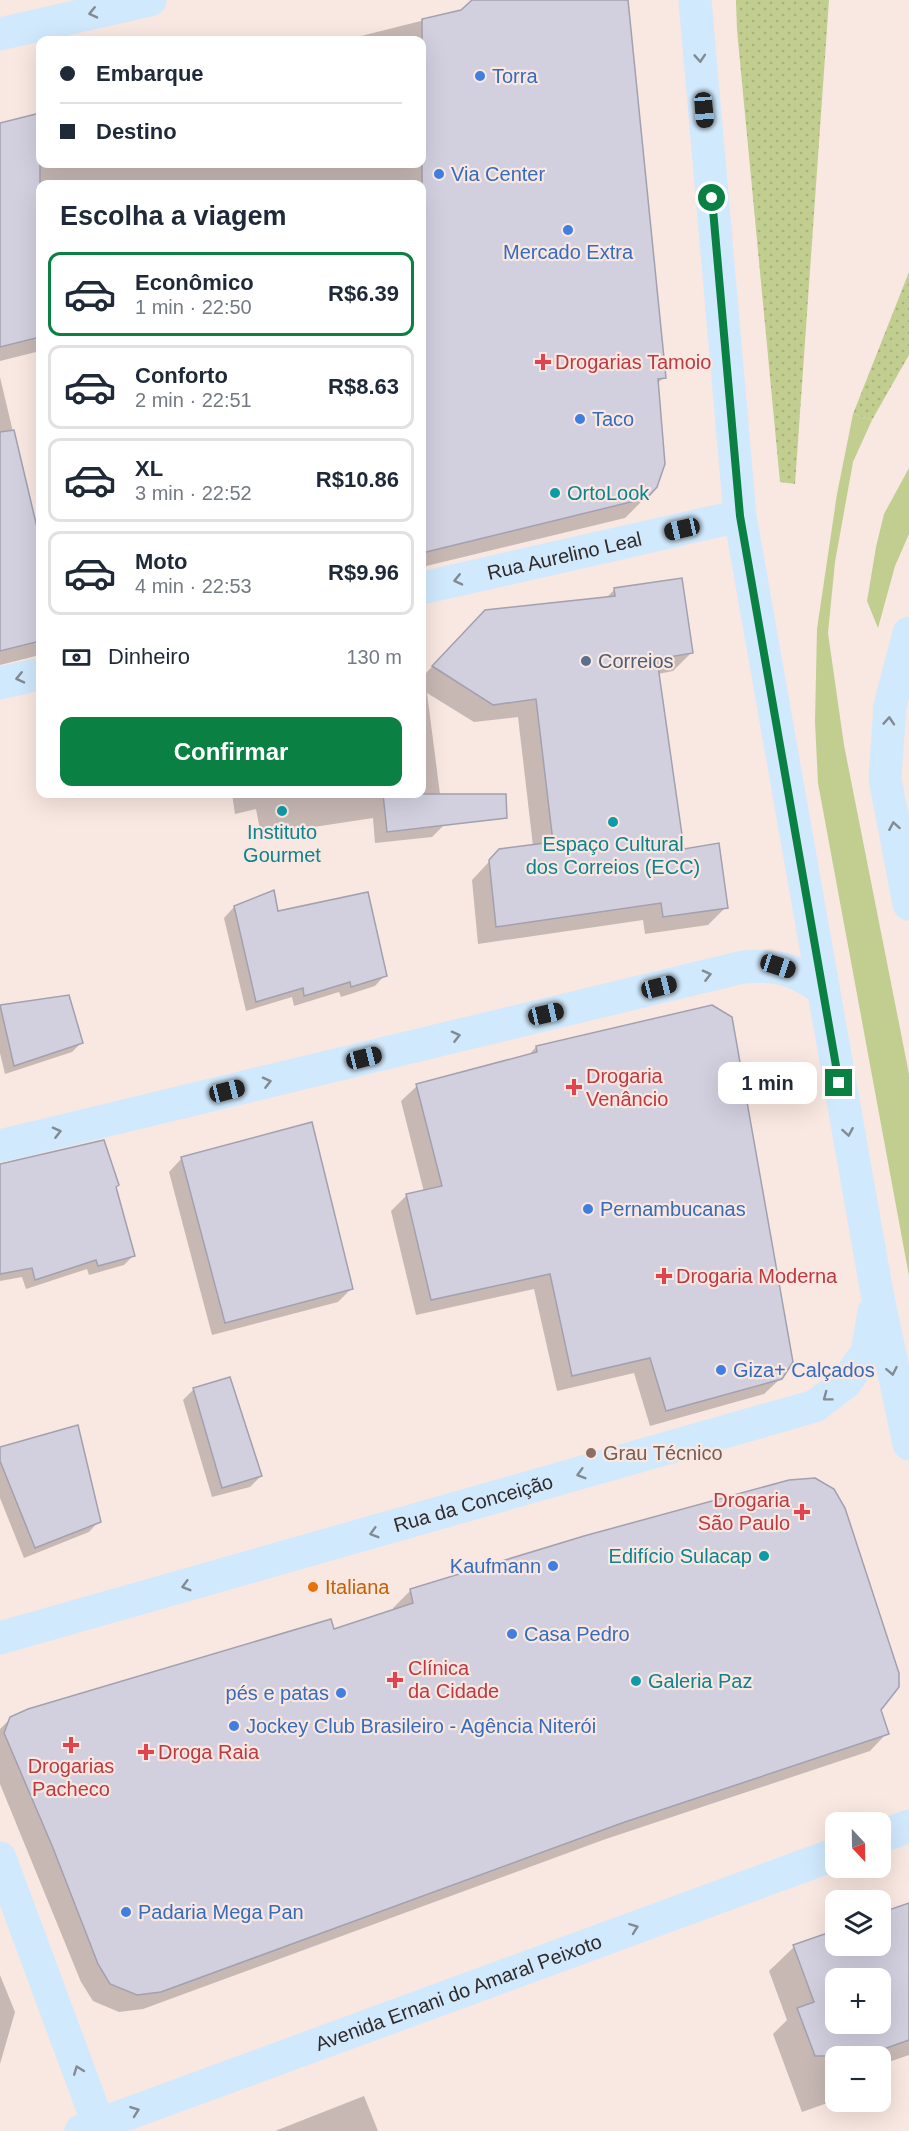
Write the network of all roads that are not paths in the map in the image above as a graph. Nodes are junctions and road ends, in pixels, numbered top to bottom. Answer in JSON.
{"nodes":[{"id":1,"x":150,"y":0,"type":"edge"},
{"id":2,"x":695,"y":0,"type":"edge"},
{"id":3,"x":0,"y":34,"type":"edge"},
{"id":4,"x":740,"y":516,"type":"junction"},
{"id":5,"x":426,"y":587,"type":"edge"},
{"id":6,"x":909,"y":633,"type":"edge"},
{"id":7,"x":36,"y":675,"type":"edge"},
{"id":8,"x":0,"y":683,"type":"edge"},
{"id":9,"x":909,"y":904,"type":"edge"},
{"id":10,"x":823,"y":990,"type":"junction"},
{"id":11,"x":0,"y":1146,"type":"edge"},
{"id":12,"x":877,"y":1293,"type":"junction"},
{"id":13,"x":909,"y":1444,"type":"edge"},
{"id":14,"x":0,"y":1638,"type":"edge"},
{"id":15,"x":909,"y":1826,"type":"edge"},
{"id":16,"x":891,"y":1833,"type":"edge"},
{"id":17,"x":0,"y":1858,"type":"edge"},
{"id":18,"x":825,"y":1858,"type":"edge"},
{"id":19,"x":93,"y":2129,"type":"edge"}],
"edges":[{"from":1,"to":3,"type":"main road","one_way":true},
{"from":2,"to":4,"type":"main road","one_way":true},
{"from":4,"to":5,"type":"main road","name":"Rua Aurelino Leal","one_way":true},
{"from":4,"to":10,"type":"main road"},
{"from":9,"to":6,"type":"main road","one_way":true},
{"from":7,"to":8,"type":"main road","one_way":true},
{"from":11,"to":10,"type":"main road","one_way":true},
{"from":10,"to":12,"type":"main road","one_way":true},
{"from":12,"to":13,"type":"main road","one_way":true},
{"from":12,"to":14,"type":"main road","name":"Rua da Conceição","one_way":true},
{"from":15,"to":16,"type":"main road"},
{"from":19,"to":17,"type":"main road","one_way":true},
{"from":19,"to":18,"type":"main road","name":"Avenida Ernani do Amaral Peixoto","one_way":true}]}
